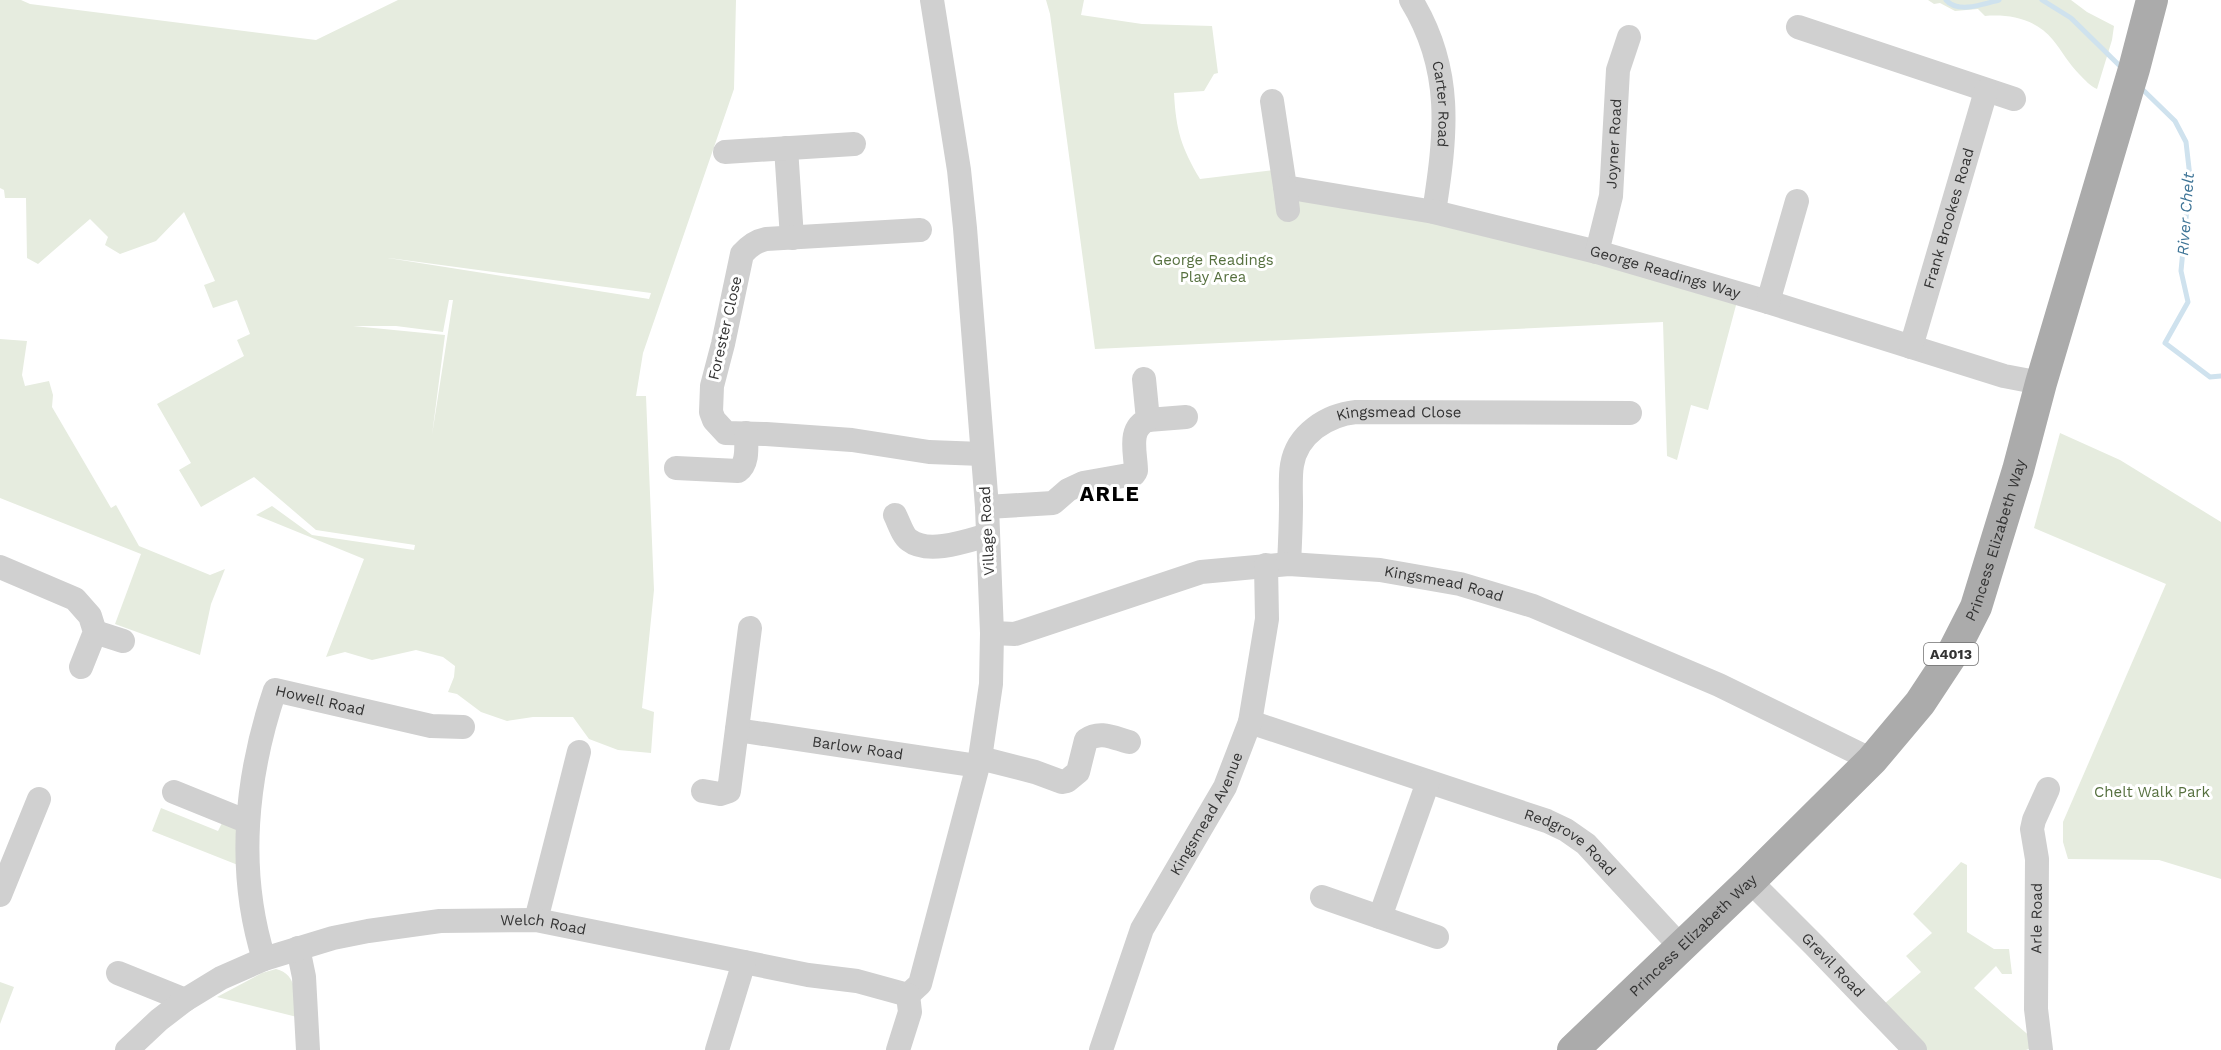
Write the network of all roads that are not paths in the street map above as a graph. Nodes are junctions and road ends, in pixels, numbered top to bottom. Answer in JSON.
{"nodes":[{"id":1,"x":932,"y":0,"type":"edge"},
{"id":2,"x":1411,"y":0,"type":"edge"},
{"id":3,"x":2152,"y":0,"type":"edge"},
{"id":4,"x":1798,"y":27,"type":"dead end"},
{"id":5,"x":1629,"y":37,"type":"dead end"},
{"id":6,"x":1986,"y":91,"type":"junction"},
{"id":7,"x":2014,"y":99,"type":"dead end"},
{"id":8,"x":1272,"y":101,"type":"dead end"},
{"id":9,"x":854,"y":144,"type":"dead end"},
{"id":10,"x":786,"y":148,"type":"junction"},
{"id":11,"x":725,"y":152,"type":"dead end"},
{"id":12,"x":1797,"y":201,"type":"dead end"},
{"id":13,"x":1434,"y":212,"type":"junction"},
{"id":14,"x":920,"y":230,"type":"dead end"},
{"id":15,"x":792,"y":238,"type":"junction"},
{"id":16,"x":1597,"y":252,"type":"junction"},
{"id":17,"x":1768,"y":302,"type":"junction"},
{"id":18,"x":1911,"y":347,"type":"junction"},
{"id":19,"x":1144,"y":379,"type":"dead end"},
{"id":20,"x":2041,"y":383,"type":"junction"},
{"id":21,"x":1630,"y":413,"type":"dead end"},
{"id":22,"x":1186,"y":417,"type":"dead end"},
{"id":23,"x":1148,"y":420,"type":"junction"},
{"id":24,"x":746,"y":433,"type":"junction"},
{"id":25,"x":982,"y":454,"type":"junction"},
{"id":26,"x":676,"y":468,"type":"dead end"},
{"id":27,"x":987,"y":507,"type":"junction"},
{"id":28,"x":895,"y":516,"type":"dead end"},
{"id":29,"x":988,"y":535,"type":"junction"},
{"id":30,"x":1278,"y":564,"type":"junction"},
{"id":31,"x":2,"y":575,"type":"edge"},
{"id":32,"x":750,"y":628,"type":"dead end"},
{"id":33,"x":95,"y":632,"type":"junction"},
{"id":34,"x":992,"y":633,"type":"junction"},
{"id":35,"x":123,"y":641,"type":"dead end"},
{"id":36,"x":81,"y":667,"type":"dead end"},
{"id":37,"x":1250,"y":722,"type":"junction"},
{"id":38,"x":462,"y":728,"type":"dead end"},
{"id":39,"x":737,"y":730,"type":"junction"},
{"id":40,"x":1129,"y":742,"type":"dead end"},
{"id":41,"x":579,"y":752,"type":"dead end"},
{"id":42,"x":1872,"y":760,"type":"junction"},
{"id":43,"x":979,"y":762,"type":"junction"},
{"id":44,"x":1428,"y":782,"type":"junction"},
{"id":45,"x":2048,"y":789,"type":"dead end"},
{"id":46,"x":703,"y":791,"type":"dead end"},
{"id":47,"x":174,"y":792,"type":"dead end"},
{"id":48,"x":39,"y":799,"type":"dead end"},
{"id":49,"x":248,"y":822,"type":"junction"},
{"id":50,"x":10,"y":844,"type":"edge"},
{"id":51,"x":1750,"y":881,"type":"junction"},
{"id":52,"x":0,"y":895,"type":"edge"},
{"id":53,"x":1322,"y":897,"type":"dead end"},
{"id":54,"x":1380,"y":917,"type":"junction"},
{"id":55,"x":536,"y":920,"type":"junction"},
{"id":56,"x":1437,"y":937,"type":"dead end"},
{"id":57,"x":1681,"y":946,"type":"junction"},
{"id":58,"x":298,"y":948,"type":"junction"},
{"id":59,"x":264,"y":959,"type":"junction"},
{"id":60,"x":744,"y":962,"type":"junction"},
{"id":61,"x":118,"y":973,"type":"dead end"},
{"id":62,"x":908,"y":995,"type":"junction"},
{"id":63,"x":185,"y":1000,"type":"junction"},
{"id":64,"x":1899,"y":1045,"type":"edge"},
{"id":65,"x":1108,"y":1048,"type":"edge"},
{"id":66,"x":2035,"y":1048,"type":"edge"},
{"id":67,"x":127,"y":1050,"type":"edge"},
{"id":68,"x":308,"y":1050,"type":"edge"},
{"id":69,"x":717,"y":1050,"type":"edge"},
{"id":70,"x":898,"y":1050,"type":"edge"},
{"id":71,"x":1573,"y":1050,"type":"edge"}],
"edges":[{"from":1,"to":25,"type":"street","name":"Village Road"},
{"from":2,"to":13,"type":"street","name":"Carter Road"},
{"from":3,"to":20,"type":"main road","name":"Princess Elizabeth Way","number":"A4013"},
{"from":4,"to":6,"type":"street"},
{"from":5,"to":16,"type":"street","name":"Joyner Road"},
{"from":6,"to":7,"type":"street"},
{"from":6,"to":18,"type":"street","name":"Frank Brookes Road"},
{"from":8,"to":13,"type":"street","name":"George Readings Way"},
{"from":9,"to":10,"type":"street"},
{"from":10,"to":11,"type":"street"},
{"from":10,"to":15,"type":"street"},
{"from":12,"to":17,"type":"street"},
{"from":13,"to":16,"type":"street","name":"George Readings Way"},
{"from":14,"to":15,"type":"street","name":"Forester Close"},
{"from":15,"to":24,"type":"street","name":"Forester Close"},
{"from":16,"to":17,"type":"street","name":"George Readings Way"},
{"from":17,"to":18,"type":"street","name":"George Readings Way"},
{"from":18,"to":20,"type":"street","name":"George Readings Way"},
{"from":19,"to":23,"type":"street"},
{"from":20,"to":42,"type":"main road","name":"Princess Elizabeth Way","number":"A4013"},
{"from":21,"to":30,"type":"street","name":"Kingsmead Close"},
{"from":22,"to":23,"type":"street"},
{"from":23,"to":27,"type":"street"},
{"from":24,"to":25,"type":"street","name":"Forester Close"},
{"from":24,"to":26,"type":"street"},
{"from":25,"to":27,"type":"street","name":"Village Road"},
{"from":27,"to":29,"type":"street","name":"Village Road"},
{"from":28,"to":29,"type":"street"},
{"from":29,"to":34,"type":"street","name":"Village Road"},
{"from":30,"to":34,"type":"street","name":"Kingsmead Road"},
{"from":30,"to":37,"type":"street","name":"Kingsmead Avenue"},
{"from":30,"to":42,"type":"street","name":"Kingsmead Road"},
{"from":31,"to":33,"type":"street"},
{"from":32,"to":39,"type":"street"},
{"from":33,"to":35,"type":"street"},
{"from":33,"to":36,"type":"street"},
{"from":34,"to":43,"type":"street","name":"Village Road"},
{"from":37,"to":44,"type":"street","name":"Redgrove Road"},
{"from":37,"to":65,"type":"street","name":"Kingsmead Avenue"},
{"from":38,"to":49,"type":"street","name":"Howell Road"},
{"from":39,"to":43,"type":"street","name":"Barlow Road"},
{"from":39,"to":46,"type":"street"},
{"from":40,"to":43,"type":"street","name":"Barlow Road"},
{"from":41,"to":55,"type":"street"},
{"from":42,"to":51,"type":"main road","name":"Princess Elizabeth Way","number":"A4013"},
{"from":43,"to":62,"type":"street","name":"Village Road"},
{"from":44,"to":54,"type":"street"},
{"from":44,"to":57,"type":"street","name":"Redgrove Road"},
{"from":45,"to":66,"type":"street","name":"Arle Road"},
{"from":47,"to":49,"type":"street"},
{"from":48,"to":50,"type":"street"},
{"from":49,"to":59,"type":"street","name":"Howell Road"},
{"from":50,"to":52,"type":"street"},
{"from":51,"to":57,"type":"main road","name":"Princess Elizabeth Way","number":"A4013"},
{"from":51,"to":64,"type":"street","name":"Grevil Road"},
{"from":53,"to":54,"type":"street"},
{"from":54,"to":56,"type":"street"},
{"from":55,"to":58,"type":"street","name":"Welch Road"},
{"from":55,"to":60,"type":"street","name":"Welch Road"},
{"from":57,"to":71,"type":"main road","name":"Princess Elizabeth Way","number":"A4013"},
{"from":58,"to":59,"type":"street","name":"Welch Road"},
{"from":58,"to":68,"type":"street"},
{"from":59,"to":63,"type":"street","name":"Welch Road"},
{"from":60,"to":62,"type":"street","name":"Welch Road"},
{"from":60,"to":69,"type":"street"},
{"from":61,"to":63,"type":"street"},
{"from":62,"to":70,"type":"street","name":"Village Road"},
{"from":63,"to":67,"type":"street","name":"Welch Road"}]}
